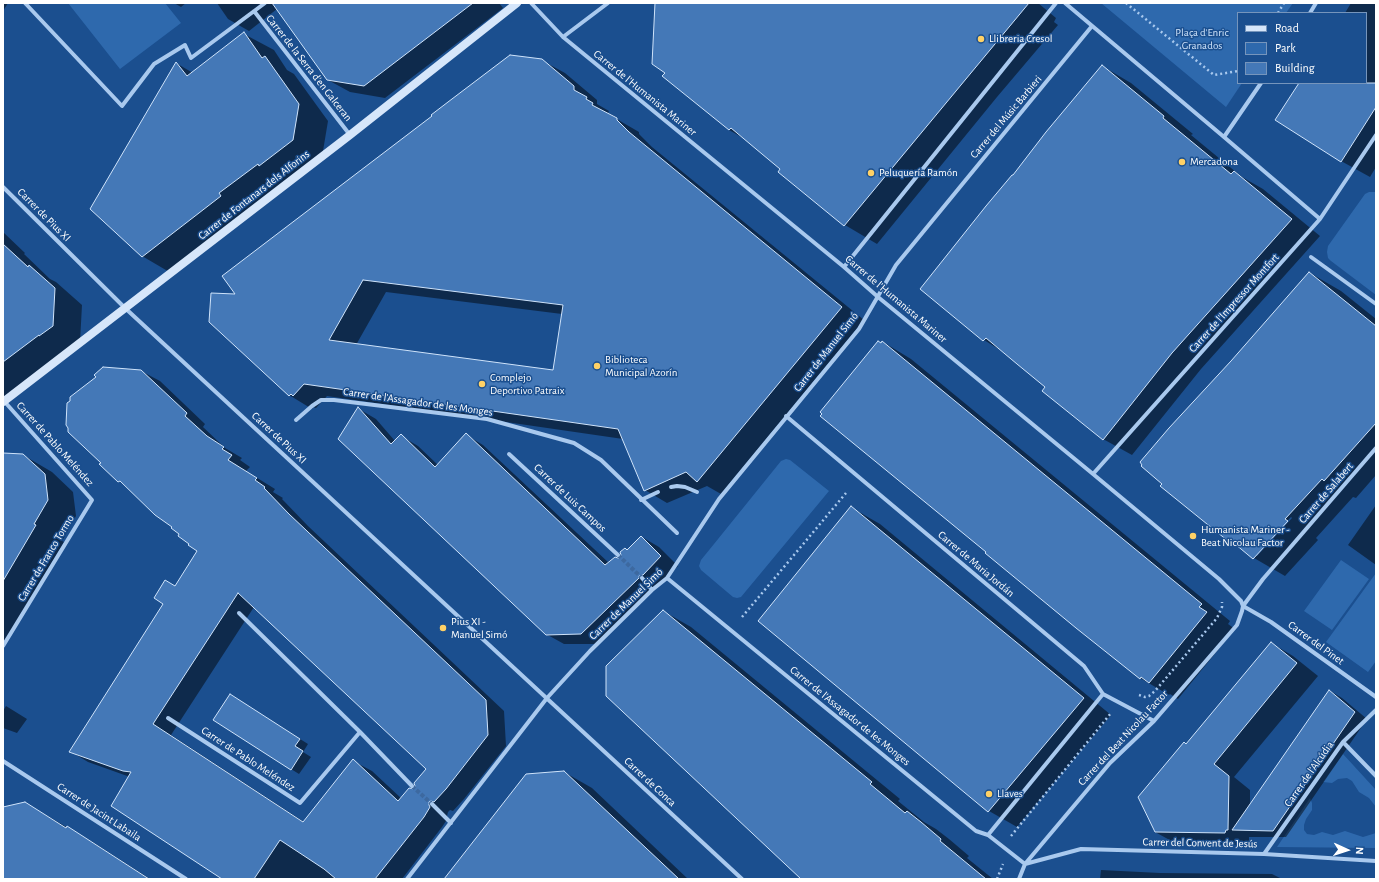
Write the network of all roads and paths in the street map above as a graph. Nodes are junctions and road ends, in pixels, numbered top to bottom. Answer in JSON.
{"nodes":[{"id":1,"x":25,"y":3,"type":"edge"},
{"id":2,"x":265,"y":3,"type":"edge"},
{"id":3,"x":517,"y":3,"type":"edge"},
{"id":4,"x":531,"y":3,"type":"edge"},
{"id":5,"x":608,"y":3,"type":"edge"},
{"id":6,"x":1056,"y":3,"type":"edge"},
{"id":7,"x":1065,"y":3,"type":"edge"},
{"id":8,"x":1126,"y":3,"type":"edge"},
{"id":9,"x":1284,"y":3,"type":"edge"},
{"id":10,"x":1316,"y":3,"type":"edge"},
{"id":11,"x":254,"y":11,"type":"junction"},
{"id":12,"x":1279,"y":12,"type":"edge"},
{"id":13,"x":1311,"y":12,"type":"edge"},
{"id":14,"x":1092,"y":26,"type":"junction"},
{"id":15,"x":563,"y":37,"type":"junction"},
{"id":16,"x":1237,"y":71,"type":"edge"},
{"id":17,"x":1260,"y":84,"type":"edge"},
{"id":18,"x":350,"y":135,"type":"junction"},
{"id":19,"x":1224,"y":136,"type":"junction"},
{"id":20,"x":1376,"y":136,"type":"edge"},
{"id":21,"x":3,"y":187,"type":"edge"},
{"id":22,"x":1320,"y":219,"type":"junction"},
{"id":23,"x":1311,"y":257,"type":"dead end"},
{"id":24,"x":844,"y":267,"type":"junction"},
{"id":25,"x":878,"y":297,"type":"junction"},
{"id":26,"x":1376,"y":304,"type":"edge"},
{"id":27,"x":125,"y":308,"type":"junction"},
{"id":28,"x":3,"y":401,"type":"edge"},
{"id":29,"x":786,"y":416,"type":"junction"},
{"id":30,"x":296,"y":420,"type":"dead end"},
{"id":31,"x":1376,"y":448,"type":"edge"},
{"id":32,"x":509,"y":454,"type":"dead end"},
{"id":33,"x":1093,"y":474,"type":"junction"},
{"id":34,"x":671,"y":487,"type":"dead end"},
{"id":35,"x":658,"y":492,"type":"dead end"},
{"id":36,"x":697,"y":492,"type":"dead end"},
{"id":37,"x":846,"y":493,"type":"dead end"},
{"id":38,"x":92,"y":500,"type":"joint"},
{"id":39,"x":641,"y":500,"type":"junction"},
{"id":40,"x":677,"y":533,"type":"dead end"},
{"id":41,"x":618,"y":554,"type":"tunnel mouth"},
{"id":42,"x":642,"y":578,"type":"tunnel mouth"},
{"id":43,"x":667,"y":578,"type":"junction"},
{"id":44,"x":652,"y":590,"type":"junction"},
{"id":45,"x":1224,"y":598,"type":"dead end"},
{"id":46,"x":1243,"y":606,"type":"junction"},
{"id":47,"x":239,"y":613,"type":"dead end"},
{"id":48,"x":742,"y":617,"type":"dead end"},
{"id":49,"x":3,"y":646,"type":"edge"},
{"id":50,"x":1103,"y":694,"type":"junction"},
{"id":51,"x":1135,"y":695,"type":"dead end"},
{"id":52,"x":1376,"y":697,"type":"edge"},
{"id":53,"x":547,"y":698,"type":"junction"},
{"id":54,"x":1376,"y":710,"type":"edge"},
{"id":55,"x":1109,"y":715,"type":"dead end"},
{"id":56,"x":168,"y":718,"type":"dead end"},
{"id":57,"x":1154,"y":721,"type":"junction"},
{"id":58,"x":360,"y":732,"type":"junction"},
{"id":59,"x":1343,"y":742,"type":"junction"},
{"id":60,"x":3,"y":761,"type":"edge"},
{"id":61,"x":1376,"y":776,"type":"edge"},
{"id":62,"x":412,"y":786,"type":"tunnel mouth"},
{"id":63,"x":432,"y":804,"type":"tunnel mouth"},
{"id":64,"x":451,"y":822,"type":"junction"},
{"id":65,"x":988,"y":835,"type":"junction"},
{"id":66,"x":1008,"y":840,"type":"dead end"},
{"id":67,"x":1264,"y":854,"type":"junction"},
{"id":68,"x":1376,"y":861,"type":"edge"},
{"id":69,"x":1003,"y":862,"type":"dead end"},
{"id":70,"x":1025,"y":864,"type":"junction"},
{"id":71,"x":186,"y":879,"type":"edge"},
{"id":72,"x":407,"y":879,"type":"edge"},
{"id":73,"x":742,"y":879,"type":"edge"},
{"id":74,"x":997,"y":879,"type":"edge"},
{"id":75,"x":1019,"y":879,"type":"edge"}],
"edges":[{"from":1,"to":11,"type":"street","name":"Carrer de la Serra d'en Galceran"},
{"from":2,"to":11,"type":"street","name":"Carrer de la Serra d'en Galceran"},
{"from":3,"to":18,"type":"street","name":"Carrer de Fontanars dels Alforins"},
{"from":4,"to":15,"type":"street","name":"Carrer de l'Humanista Mariner"},
{"from":5,"to":15,"type":"street"},
{"from":6,"to":24,"type":"street"},
{"from":7,"to":14,"type":"street"},
{"from":8,"to":16,"type":"path"},
{"from":9,"to":12,"type":"path"},
{"from":10,"to":13,"type":"street"},
{"from":11,"to":18,"type":"street","name":"Carrer de la Serra d'en Galceran"},
{"from":14,"to":19,"type":"street"},
{"from":14,"to":25,"type":"street","name":"Carrer del Músic Barbieri"},
{"from":15,"to":24,"type":"street","name":"Carrer de l'Humanista Mariner"},
{"from":17,"to":19,"type":"street"},
{"from":18,"to":27,"type":"street","name":"Carrer de Fontanars dels Alforins"},
{"from":19,"to":22,"type":"street"},
{"from":20,"to":22,"type":"street","name":"Carrer de l'Impressor Montfort"},
{"from":21,"to":27,"type":"street","name":"Carrer de Pius XI"},
{"from":22,"to":33,"type":"street","name":"Carrer de l'Impressor Montfort"},
{"from":23,"to":26,"type":"street"},
{"from":24,"to":25,"type":"street","name":"Carrer de l'Humanista Mariner"},
{"from":25,"to":29,"type":"street","name":"Carrer de Manuel Simó"},
{"from":25,"to":33,"type":"street","name":"Carrer de l'Humanista Mariner"},
{"from":27,"to":28,"type":"street","name":"Carrer de Fontanars dels Alforins"},
{"from":27,"to":53,"type":"street","name":"Carrer de Pius XI"},
{"from":28,"to":38,"type":"street","name":"Carrer de Pablo Meléndez"},
{"from":29,"to":43,"type":"street","name":"Carrer de Manuel Simó"},
{"from":29,"to":50,"type":"street","name":"Carrer de Maria Jordán"},
{"from":30,"to":39,"type":"street","name":"Carrer de l'Assagador de les Monges"},
{"from":31,"to":46,"type":"street","name":"Carrer de Salabert"},
{"from":32,"to":41,"type":"street","name":"Carrer de Luis Campos"},
{"from":33,"to":46,"type":"street","name":"Carrer de l'Humanista Mariner"},
{"from":34,"to":36,"type":"street"},
{"from":35,"to":39,"type":"street"},
{"from":37,"to":48,"type":"path"},
{"from":38,"to":49,"type":"street","name":"Carrer de Franco Tormo"},
{"from":39,"to":40,"type":"street","name":"Carrer de l'Assagador de les Monges"},
{"from":42,"to":44,"type":"street"},
{"from":43,"to":44,"type":"street","name":"Carrer de Manuel Simó"},
{"from":43,"to":65,"type":"street","name":"Carrer de l'Assagador de les Monges"},
{"from":44,"to":53,"type":"street","name":"Carrer de Manuel Simó"},
{"from":45,"to":51,"type":"path","name":"Carrer del Beat Nicolau Factor"},
{"from":46,"to":52,"type":"street","name":"Carrer del Pinet"},
{"from":46,"to":57,"type":"street","name":"Carrer del Beat Nicolau Factor"},
{"from":47,"to":58,"type":"street"},
{"from":50,"to":57,"type":"street","name":"Carrer de Maria Jordán"},
{"from":50,"to":65,"type":"street"},
{"from":53,"to":64,"type":"street","name":"Carrer de Manuel Simó"},
{"from":53,"to":73,"type":"street","name":"Carrer de Conca"},
{"from":54,"to":59,"type":"street","name":"Carrer de l'Alcúdia"},
{"from":55,"to":66,"type":"path","name":"Carrer del Beat Nicolau Factor"},
{"from":56,"to":58,"type":"street","name":"Carrer de Pablo Meléndez"},
{"from":57,"to":70,"type":"street","name":"Carrer del Beat Nicolau Factor"},
{"from":58,"to":62,"type":"street"},
{"from":59,"to":61,"type":"street"},
{"from":59,"to":67,"type":"street","name":"Carrer de l'Alcúdia"},
{"from":60,"to":71,"type":"street","name":"Carrer de Jacint Labaila"},
{"from":63,"to":64,"type":"street"},
{"from":64,"to":72,"type":"street","name":"Carrer de Manuel Simó"},
{"from":65,"to":70,"type":"street","name":"Carrer de l'Assagador de les Monges"},
{"from":67,"to":68,"type":"street","name":"Carrer del Convent de Jesús"},
{"from":67,"to":70,"type":"street","name":"Carrer del Convent de Jesús"},
{"from":69,"to":74,"type":"path"},
{"from":70,"to":75,"type":"street","name":"Carrer del Beat Nicolau Factor"}]}
